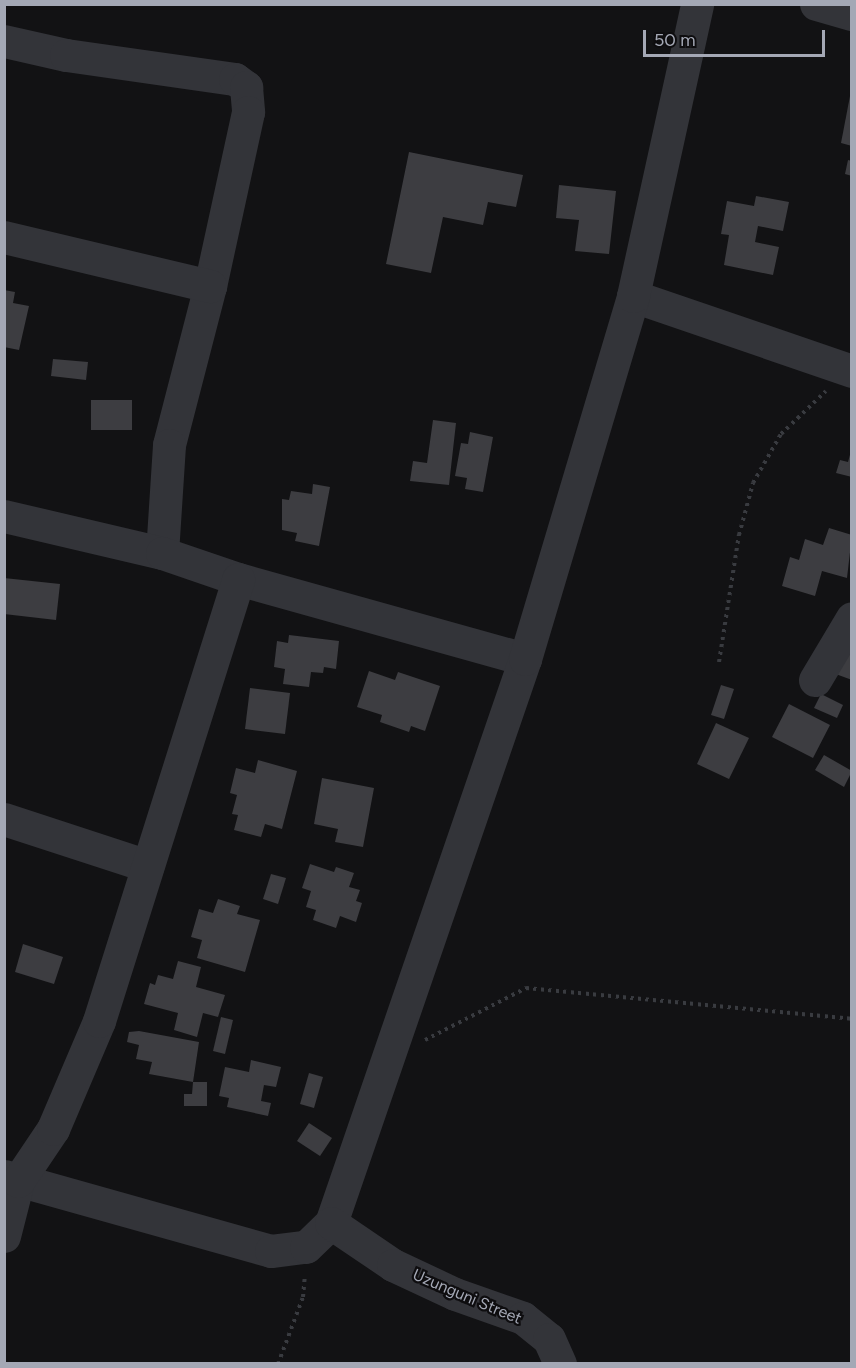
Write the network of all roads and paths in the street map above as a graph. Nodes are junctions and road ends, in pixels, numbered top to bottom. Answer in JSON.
{"nodes":[{"id":1,"x":697,"y":4,"type":"edge"},
{"id":2,"x":816,"y":4,"type":"edge"},
{"id":3,"x":852,"y":14,"type":"edge"},
{"id":4,"x":4,"y":41,"type":"edge"},
{"id":5,"x":4,"y":237,"type":"edge"},
{"id":6,"x":210,"y":286,"type":"junction"},
{"id":7,"x":633,"y":296,"type":"junction"},
{"id":8,"x":844,"y":368,"type":"edge"},
{"id":9,"x":4,"y":516,"type":"edge"},
{"id":10,"x":162,"y":553,"type":"junction"},
{"id":11,"x":238,"y":579,"type":"junction"},
{"id":12,"x":852,"y":618,"type":"edge"},
{"id":13,"x":525,"y":659,"type":"junction"},
{"id":14,"x":719,"y":662,"type":"dead end"},
{"id":15,"x":814,"y":680,"type":"dead end"},
{"id":16,"x":4,"y":819,"type":"edge"},
{"id":17,"x":148,"y":866,"type":"junction"},
{"id":18,"x":852,"y":1019,"type":"edge"},
{"id":19,"x":387,"y":1060,"type":"junction"},
{"id":20,"x":11,"y":1178,"type":"edge"},
{"id":21,"x":331,"y":1223,"type":"junction"},
{"id":22,"x":4,"y":1236,"type":"edge"},
{"id":23,"x":306,"y":1247,"type":"junction"},
{"id":24,"x":278,"y":1364,"type":"edge"},
{"id":25,"x":560,"y":1364,"type":"edge"}],
"edges":[{"from":1,"to":7,"type":"street"},
{"from":2,"to":3,"type":"street"},
{"from":4,"to":6,"type":"street"},
{"from":5,"to":6,"type":"street"},
{"from":6,"to":10,"type":"street"},
{"from":7,"to":8,"type":"street"},
{"from":7,"to":13,"type":"street"},
{"from":8,"to":14,"type":"path"},
{"from":9,"to":10,"type":"street"},
{"from":10,"to":11,"type":"street"},
{"from":11,"to":13,"type":"street"},
{"from":11,"to":17,"type":"street"},
{"from":12,"to":15,"type":"street"},
{"from":13,"to":19,"type":"street"},
{"from":16,"to":17,"type":"street"},
{"from":17,"to":20,"type":"street"},
{"from":18,"to":19,"type":"path"},
{"from":19,"to":21,"type":"street"},
{"from":20,"to":22,"type":"street"},
{"from":20,"to":23,"type":"street"},
{"from":21,"to":23,"type":"street"},
{"from":21,"to":25,"type":"street","name":"Uzunguni Street"},
{"from":23,"to":24,"type":"path"}]}
